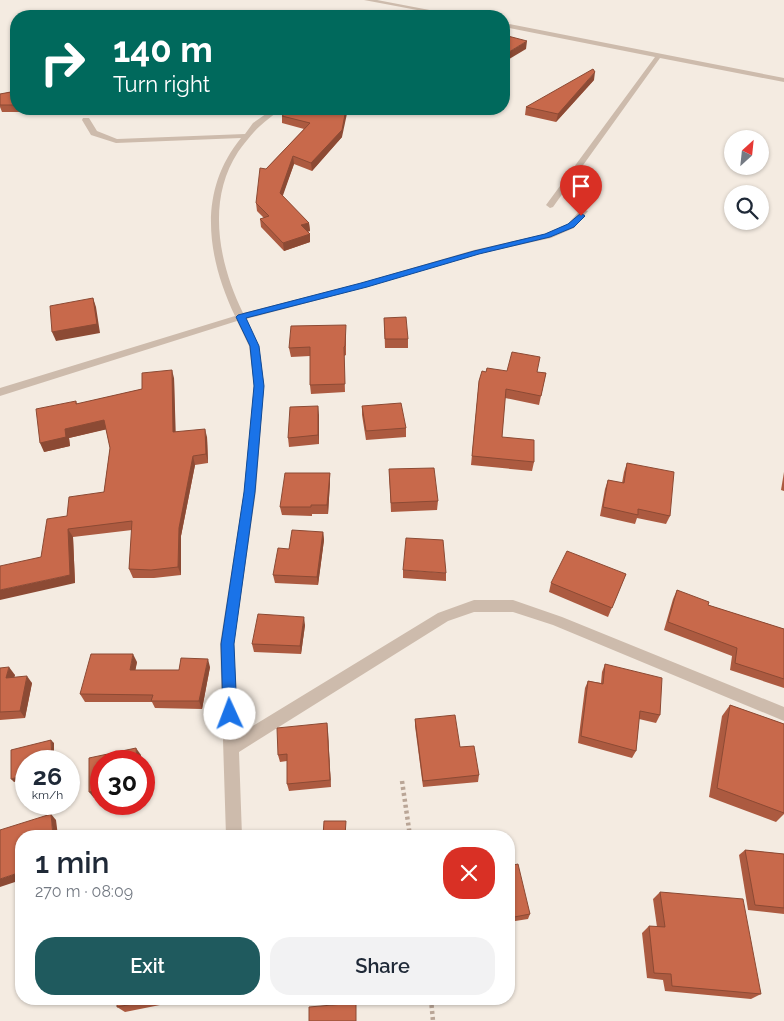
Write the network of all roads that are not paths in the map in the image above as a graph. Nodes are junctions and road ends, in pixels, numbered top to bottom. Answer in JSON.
{"nodes":[{"id":1,"x":367,"y":0,"type":"edge"},
{"id":2,"x":414,"y":10,"type":"edge"},
{"id":3,"x":510,"y":26,"type":"edge"},
{"id":4,"x":659,"y":55,"type":"junction"},
{"id":5,"x":784,"y":80,"type":"edge"},
{"id":6,"x":269,"y":115,"type":"edge"},
{"id":7,"x":86,"y":120,"type":"dead end"},
{"id":8,"x":244,"y":136,"type":"junction"},
{"id":9,"x":550,"y":205,"type":"dead end"},
{"id":10,"x":584,"y":210,"type":"dead end"},
{"id":11,"x":241,"y":317,"type":"junction"},
{"id":12,"x":0,"y":392,"type":"edge"},
{"id":13,"x":784,"y":714,"type":"edge"},
{"id":14,"x":231,"y":748,"type":"junction"},
{"id":15,"x":234,"y":830,"type":"edge"}],
"edges":[{"from":1,"to":2,"type":"street"},
{"from":3,"to":4,"type":"street"},
{"from":4,"to":5,"type":"street"},
{"from":4,"to":9,"type":"street"},
{"from":6,"to":8,"type":"street"},
{"from":7,"to":8,"type":"street"},
{"from":8,"to":11,"type":"street"},
{"from":10,"to":11,"type":"street"},
{"from":11,"to":12,"type":"street"},
{"from":11,"to":14,"type":"street"},
{"from":13,"to":14,"type":"street"},
{"from":14,"to":15,"type":"street"}]}
